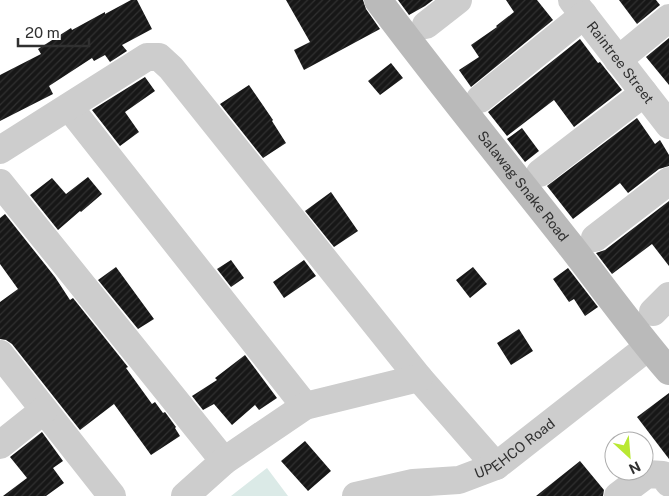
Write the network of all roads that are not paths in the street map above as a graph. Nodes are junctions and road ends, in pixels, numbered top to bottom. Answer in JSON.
{"nodes":[{"id":1,"x":378,"y":0,"type":"edge"},
{"id":2,"x":458,"y":0,"type":"edge"},
{"id":3,"x":578,"y":7,"type":"edge"},
{"id":4,"x":669,"y":18,"type":"edge"},
{"id":5,"x":426,"y":24,"type":"dead end"},
{"id":6,"x":618,"y":60,"type":"junction"},
{"id":7,"x":644,"y":93,"type":"junction"},
{"id":8,"x":480,"y":98,"type":"dead end"},
{"id":9,"x":69,"y":107,"type":"junction"},
{"id":10,"x":669,"y":125,"type":"edge"},
{"id":11,"x":0,"y":150,"type":"edge"},
{"id":12,"x":540,"y":173,"type":"dead end"},
{"id":13,"x":669,"y":181,"type":"edge"},
{"id":14,"x":0,"y":182,"type":"edge"},
{"id":15,"x":595,"y":238,"type":"dead end"},
{"id":16,"x":648,"y":347,"type":"junction"},
{"id":17,"x":0,"y":354,"type":"edge"},
{"id":18,"x":669,"y":371,"type":"edge"},
{"id":19,"x":419,"y":378,"type":"junction"},
{"id":20,"x":306,"y":406,"type":"junction"},
{"id":21,"x":44,"y":410,"type":"junction"},
{"id":22,"x":0,"y":445,"type":"edge"},
{"id":23,"x":224,"y":461,"type":"junction"},
{"id":24,"x":496,"y":466,"type":"junction"},
{"id":25,"x":669,"y":482,"type":"edge"},
{"id":26,"x":103,"y":493,"type":"edge"},
{"id":27,"x":184,"y":496,"type":"edge"},
{"id":28,"x":356,"y":496,"type":"edge"},
{"id":29,"x":618,"y":496,"type":"edge"}],
"edges":[{"from":1,"to":16,"type":"main road","name":"Salawag Snake Road"},
{"from":2,"to":5,"type":"street"},
{"from":3,"to":6,"type":"street","name":"Raintree Street"},
{"from":3,"to":8,"type":"street"},
{"from":4,"to":6,"type":"street"},
{"from":6,"to":7,"type":"street","name":"Raintree Street"},
{"from":7,"to":10,"type":"street","name":"Raintree Street"},
{"from":7,"to":12,"type":"street"},
{"from":9,"to":11,"type":"street"},
{"from":9,"to":19,"type":"street"},
{"from":9,"to":20,"type":"street"},
{"from":13,"to":15,"type":"street"},
{"from":14,"to":23,"type":"street"},
{"from":16,"to":18,"type":"main road","name":"Salawag Snake Road"},
{"from":16,"to":24,"type":"street","name":"UPEHCO Road"},
{"from":17,"to":21,"type":"street"},
{"from":19,"to":20,"type":"street"},
{"from":19,"to":24,"type":"street"},
{"from":20,"to":23,"type":"street"},
{"from":21,"to":22,"type":"street"},
{"from":21,"to":26,"type":"street"},
{"from":23,"to":27,"type":"street"},
{"from":24,"to":28,"type":"street","name":"UPEHCO Road"},
{"from":25,"to":29,"type":"street"}]}
